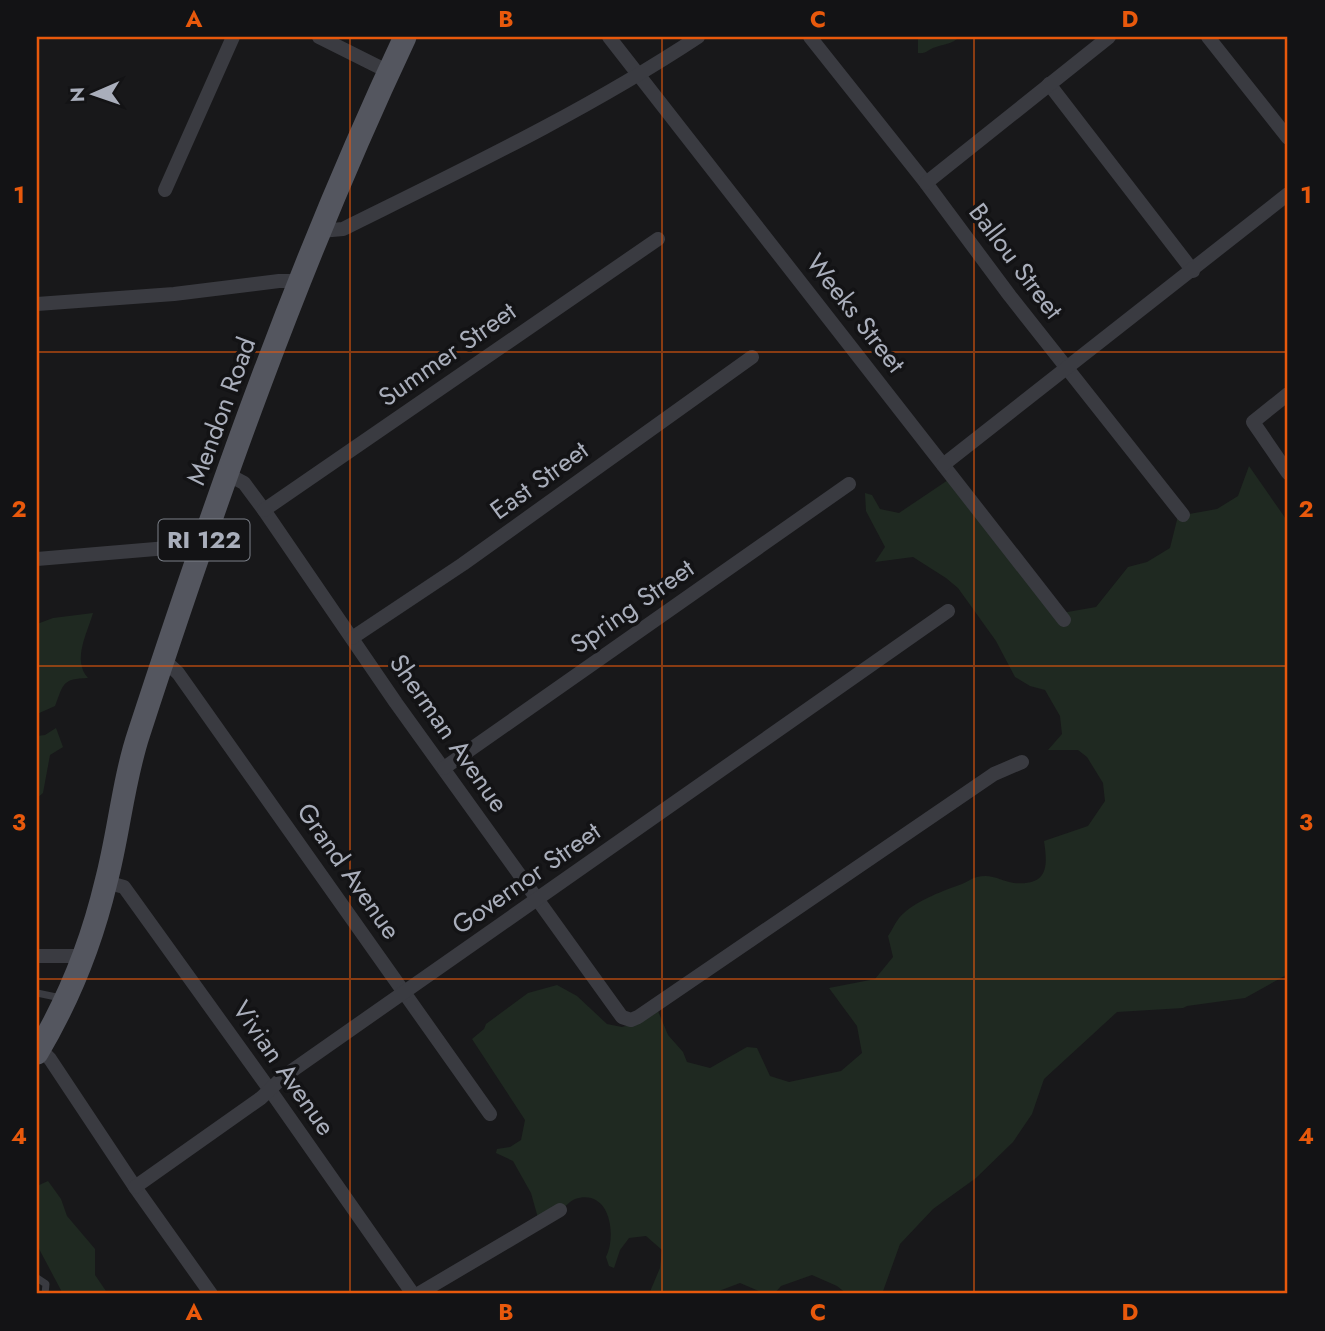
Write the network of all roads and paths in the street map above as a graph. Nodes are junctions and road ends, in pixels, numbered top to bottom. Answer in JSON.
{"nodes":[{"id":1,"x":233,"y":37,"type":"edge"},
{"id":2,"x":319,"y":37,"type":"edge"},
{"id":3,"x":405,"y":37,"type":"edge"},
{"id":4,"x":609,"y":37,"type":"edge"},
{"id":5,"x":698,"y":37,"type":"edge"},
{"id":6,"x":810,"y":37,"type":"edge"},
{"id":7,"x":1109,"y":37,"type":"edge"},
{"id":8,"x":1208,"y":37,"type":"edge"},
{"id":9,"x":389,"y":72,"type":"junction"},
{"id":10,"x":638,"y":77,"type":"junction"},
{"id":11,"x":1048,"y":84,"type":"junction"},
{"id":12,"x":1288,"y":138,"type":"edge"},
{"id":13,"x":926,"y":183,"type":"junction"},
{"id":14,"x":165,"y":190,"type":"dead end"},
{"id":15,"x":1288,"y":194,"type":"edge"},
{"id":16,"x":320,"y":231,"type":"junction"},
{"id":17,"x":659,"y":239,"type":"dead end"},
{"id":18,"x":1193,"y":271,"type":"junction"},
{"id":19,"x":299,"y":281,"type":"junction"},
{"id":20,"x":37,"y":304,"type":"edge"},
{"id":21,"x":751,"y":357,"type":"dead end"},
{"id":22,"x":1068,"y":369,"type":"junction"},
{"id":23,"x":1288,"y":394,"type":"edge"},
{"id":24,"x":943,"y":465,"type":"junction"},
{"id":25,"x":1288,"y":473,"type":"edge"},
{"id":26,"x":227,"y":474,"type":"junction"},
{"id":27,"x":849,"y":484,"type":"dead end"},
{"id":28,"x":264,"y":510,"type":"junction"},
{"id":29,"x":1183,"y":514,"type":"dead end"},
{"id":30,"x":203,"y":545,"type":"junction"},
{"id":31,"x":37,"y":559,"type":"edge"},
{"id":32,"x":948,"y":611,"type":"dead end"},
{"id":33,"x":1064,"y":620,"type":"dead end"},
{"id":34,"x":352,"y":638,"type":"junction"},
{"id":35,"x":164,"y":660,"type":"junction"},
{"id":36,"x":1022,"y":762,"type":"dead end"},
{"id":37,"x":444,"y":768,"type":"junction"},
{"id":38,"x":107,"y":882,"type":"junction"},
{"id":39,"x":536,"y":900,"type":"junction"},
{"id":40,"x":37,"y":956,"type":"edge"},
{"id":41,"x":83,"y":956,"type":"junction"},
{"id":42,"x":37,"y":993,"type":"edge"},
{"id":43,"x":404,"y":993,"type":"junction"},
{"id":44,"x":65,"y":999,"type":"junction"},
{"id":45,"x":39,"y":1044,"type":"edge"},
{"id":46,"x":271,"y":1090,"type":"junction"},
{"id":47,"x":490,"y":1114,"type":"dead end"},
{"id":48,"x":135,"y":1187,"type":"junction"},
{"id":49,"x":560,"y":1210,"type":"dead end"},
{"id":50,"x":37,"y":1278,"type":"edge"},
{"id":51,"x":45,"y":1294,"type":"edge"},
{"id":52,"x":211,"y":1294,"type":"edge"},
{"id":53,"x":415,"y":1294,"type":"edge"}],
"edges":[{"from":1,"to":14,"type":"street"},
{"from":2,"to":9,"type":"street"},
{"from":3,"to":9,"type":"main road","name":"Mendon Road","number":"RI 122"},
{"from":4,"to":10,"type":"street","name":"Weeks Street"},
{"from":5,"to":10,"type":"street"},
{"from":6,"to":13,"type":"street","name":"Ballou Street"},
{"from":7,"to":11,"type":"street"},
{"from":8,"to":12,"type":"street"},
{"from":9,"to":16,"type":"main road","name":"Mendon Road","number":"RI 122"},
{"from":10,"to":16,"type":"street"},
{"from":10,"to":24,"type":"street","name":"Weeks Street"},
{"from":11,"to":13,"type":"street"},
{"from":11,"to":18,"type":"street"},
{"from":13,"to":22,"type":"street","name":"Ballou Street"},
{"from":15,"to":18,"type":"street"},
{"from":16,"to":19,"type":"main road","name":"Mendon Road","number":"RI 122"},
{"from":17,"to":28,"type":"street","name":"Summer Street"},
{"from":18,"to":22,"type":"street"},
{"from":19,"to":20,"type":"street"},
{"from":19,"to":26,"type":"main road","name":"Mendon Road","number":"RI 122"},
{"from":21,"to":34,"type":"street","name":"East Street"},
{"from":22,"to":24,"type":"street"},
{"from":22,"to":29,"type":"street","name":"Ballou Street"},
{"from":23,"to":25,"type":"street"},
{"from":24,"to":33,"type":"street","name":"Weeks Street"},
{"from":26,"to":28,"type":"street","name":"Sherman Avenue"},
{"from":26,"to":30,"type":"main road","name":"Mendon Road","number":"RI 122"},
{"from":27,"to":37,"type":"street","name":"Spring Street"},
{"from":28,"to":34,"type":"street","name":"Sherman Avenue"},
{"from":30,"to":31,"type":"street"},
{"from":30,"to":35,"type":"main road","name":"Mendon Road","number":"RI 122"},
{"from":32,"to":39,"type":"street","name":"Governor Street"},
{"from":34,"to":37,"type":"street","name":"Sherman Avenue"},
{"from":35,"to":38,"type":"main road","name":"Mendon Road","number":"RI 122"},
{"from":35,"to":43,"type":"street","name":"Grand Avenue"},
{"from":36,"to":39,"type":"street","name":"Sherman Avenue"},
{"from":37,"to":39,"type":"street","name":"Sherman Avenue"},
{"from":38,"to":41,"type":"main road","name":"Mendon Road","number":"RI 122"},
{"from":38,"to":46,"type":"street","name":"Vivian Avenue"},
{"from":39,"to":43,"type":"street","name":"Governor Street"},
{"from":40,"to":41,"type":"street"},
{"from":41,"to":44,"type":"main road","name":"Mendon Road","number":"RI 122"},
{"from":42,"to":44,"type":"lane"},
{"from":43,"to":46,"type":"street","name":"Governor Street"},
{"from":43,"to":47,"type":"street","name":"Grand Avenue"},
{"from":44,"to":45,"type":"main road","name":"Mendon Road","number":"RI 122"},
{"from":45,"to":48,"type":"street"},
{"from":46,"to":48,"type":"street","name":"Governor Street"},
{"from":46,"to":53,"type":"street","name":"Vivian Avenue"},
{"from":48,"to":52,"type":"street"},
{"from":49,"to":53,"type":"street"},
{"from":50,"to":51,"type":"lane"}]}
